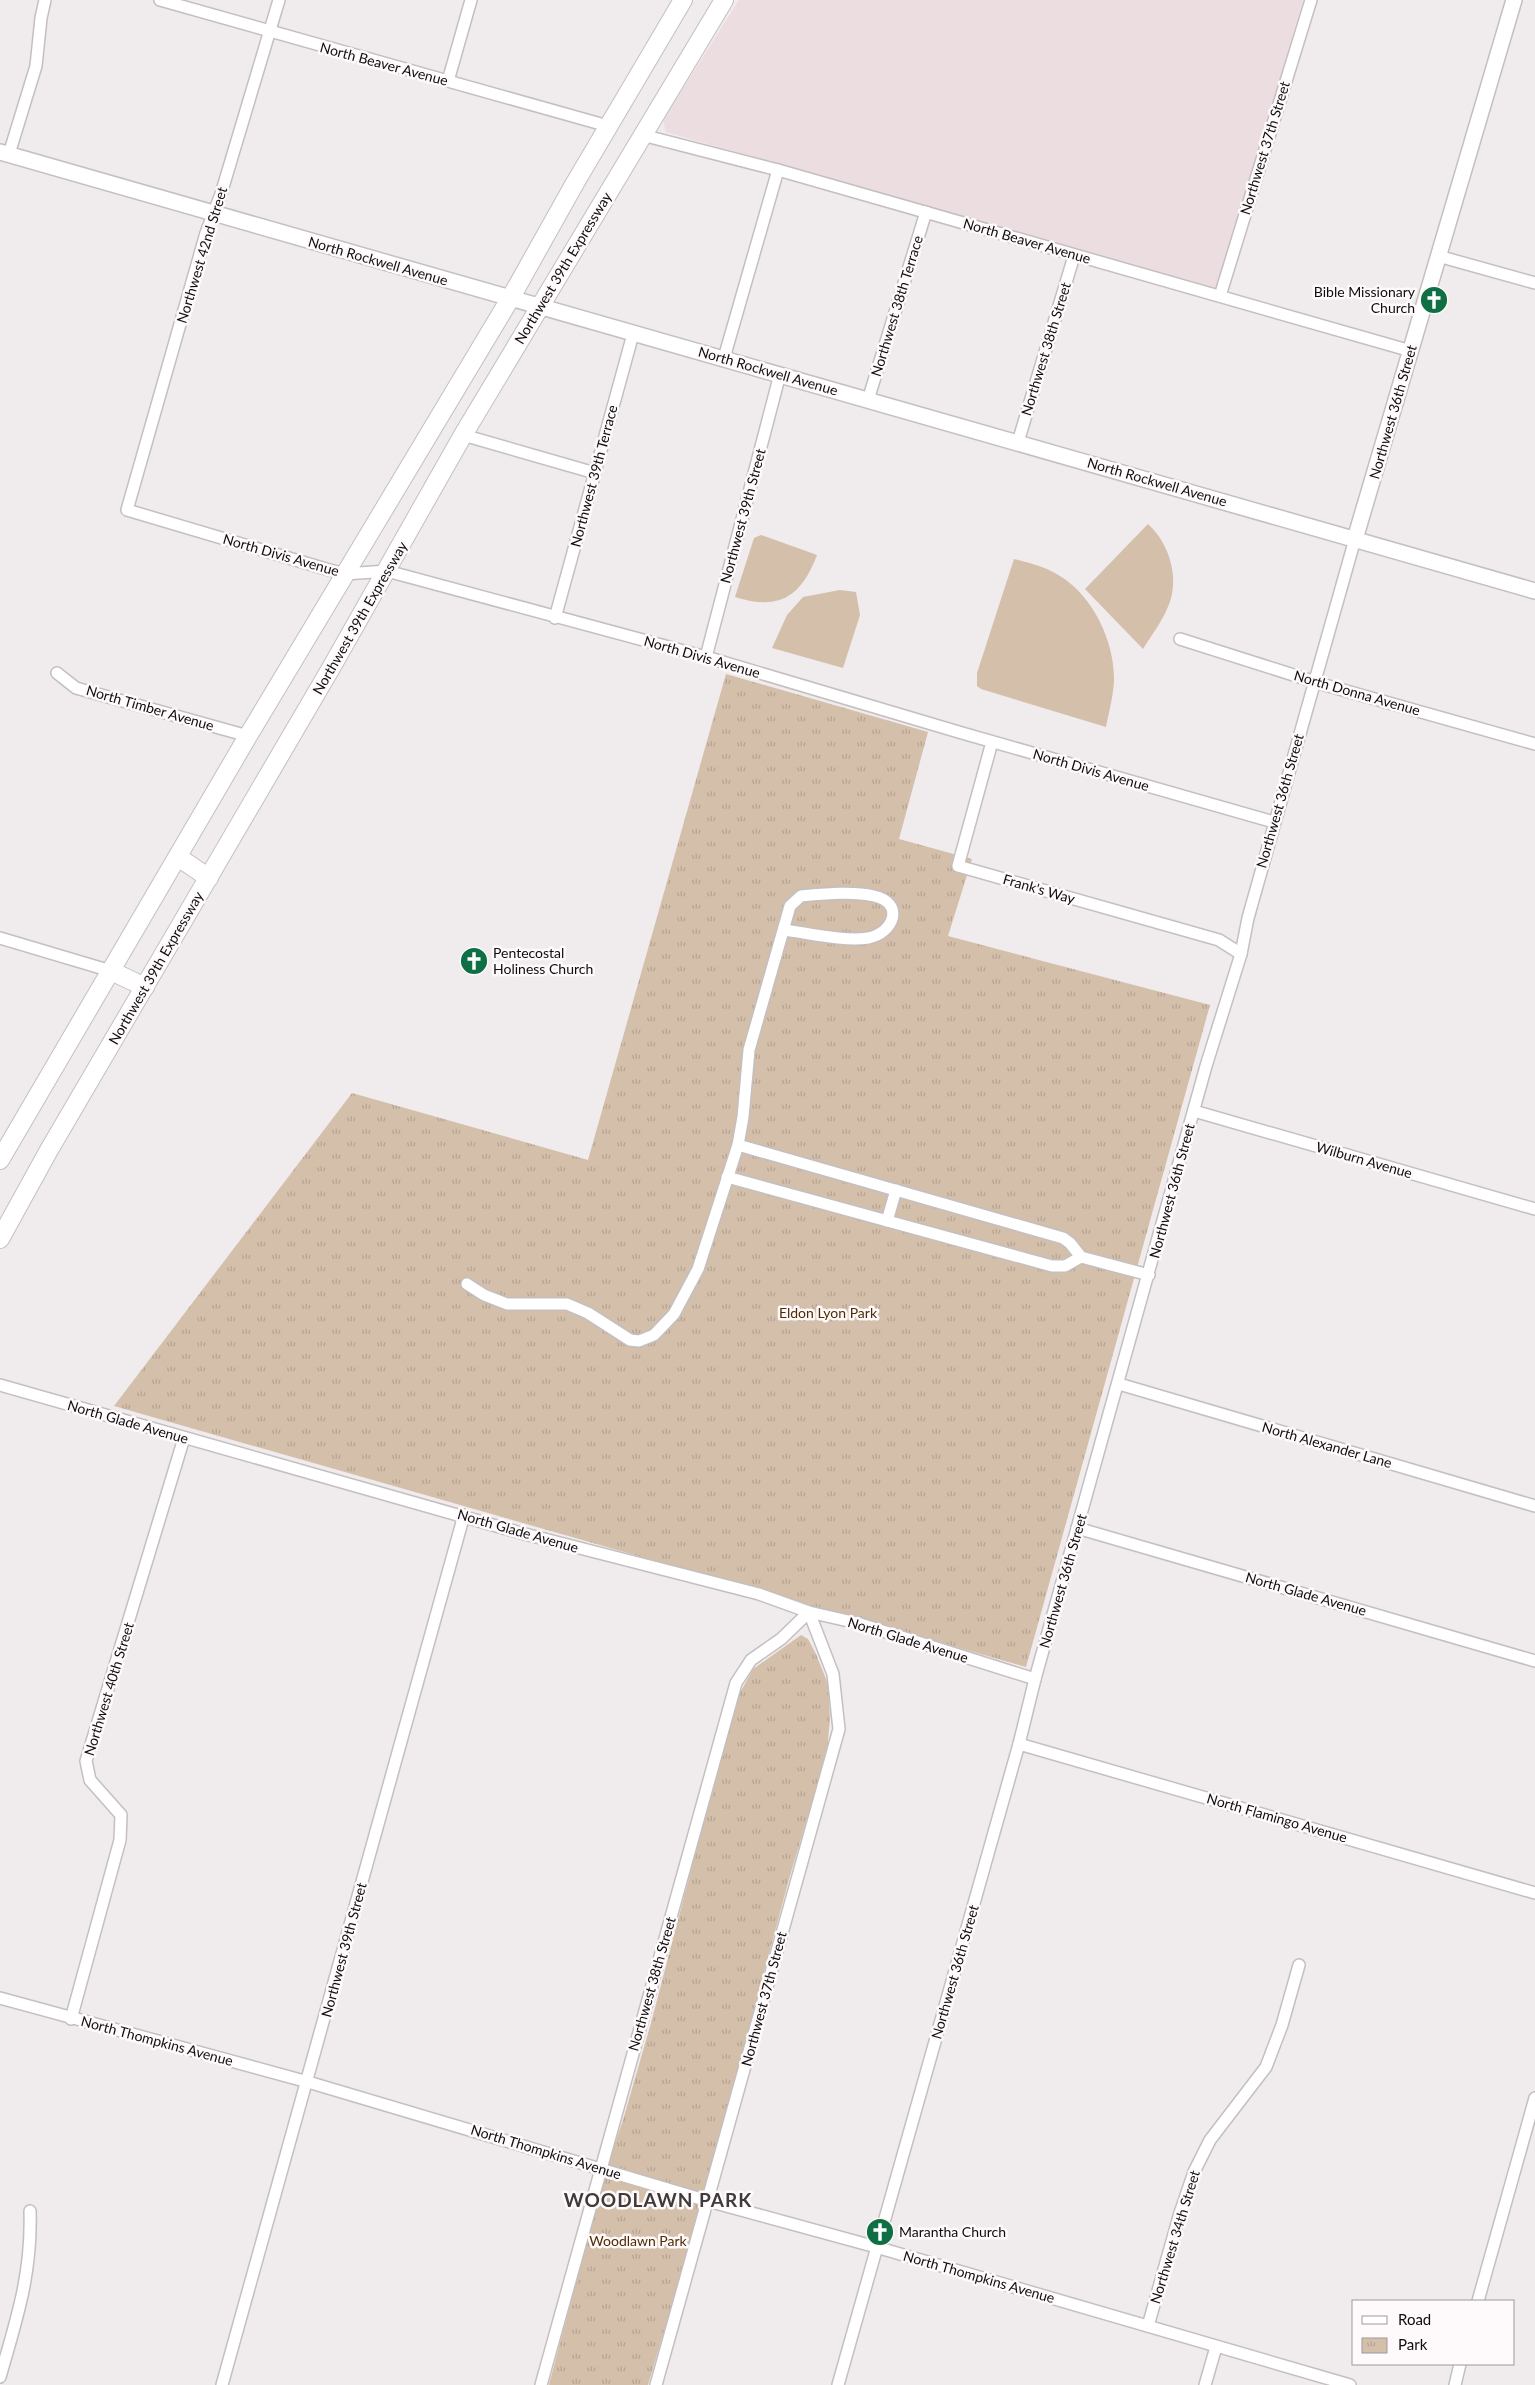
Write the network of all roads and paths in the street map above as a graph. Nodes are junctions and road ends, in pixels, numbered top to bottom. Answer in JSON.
{"nodes":[{"id":1,"x":45,"y":0,"type":"edge"},
{"id":2,"x":160,"y":0,"type":"edge"},
{"id":3,"x":279,"y":0,"type":"edge"},
{"id":4,"x":471,"y":0,"type":"edge"},
{"id":5,"x":683,"y":0,"type":"edge"},
{"id":6,"x":724,"y":0,"type":"edge"},
{"id":7,"x":1311,"y":0,"type":"edge"},
{"id":8,"x":1514,"y":0,"type":"edge"},
{"id":9,"x":269,"y":31,"type":"junction"},
{"id":10,"x":448,"y":81,"type":"junction"},
{"id":11,"x":608,"y":126,"type":"junction"},
{"id":12,"x":642,"y":135,"type":"junction"},
{"id":13,"x":4,"y":153,"type":"edge"},
{"id":14,"x":778,"y":170,"type":"junction"},
{"id":15,"x":926,"y":212,"type":"junction"},
{"id":16,"x":214,"y":214,"type":"junction"},
{"id":17,"x":1074,"y":256,"type":"junction"},
{"id":18,"x":1438,"y":256,"type":"junction"},
{"id":19,"x":1535,"y":283,"type":"edge"},
{"id":20,"x":1220,"y":296,"type":"junction"},
{"id":21,"x":510,"y":299,"type":"junction"},
{"id":22,"x":538,"y":307,"type":"junction"},
{"id":23,"x":633,"y":334,"type":"junction"},
{"id":24,"x":1411,"y":351,"type":"junction"},
{"id":25,"x":724,"y":358,"type":"junction"},
{"id":26,"x":780,"y":374,"type":"junction"},
{"id":27,"x":868,"y":400,"type":"junction"},
{"id":28,"x":463,"y":435,"type":"junction"},
{"id":29,"x":1018,"y":442,"type":"junction"},
{"id":30,"x":596,"y":473,"type":"junction"},
{"id":31,"x":127,"y":510,"type":"joint"},
{"id":32,"x":1355,"y":539,"type":"junction"},
{"id":33,"x":387,"y":571,"type":"junction"},
{"id":34,"x":344,"y":574,"type":"junction"},
{"id":35,"x":1535,"y":591,"type":"edge"},
{"id":36,"x":555,"y":618,"type":"junction"},
{"id":37,"x":1180,"y":640,"type":"dead end"},
{"id":38,"x":706,"y":657,"type":"junction"},
{"id":39,"x":57,"y":673,"type":"dead end"},
{"id":40,"x":1314,"y":681,"type":"junction"},
{"id":41,"x":248,"y":736,"type":"junction"},
{"id":42,"x":992,"y":742,"type":"junction"},
{"id":43,"x":1535,"y":744,"type":"edge"},
{"id":44,"x":1274,"y":822,"type":"junction"},
{"id":45,"x":178,"y":857,"type":"junction"},
{"id":46,"x":209,"y":878,"type":"junction"},
{"id":47,"x":784,"y":930,"type":"junction"},
{"id":48,"x":0,"y":938,"type":"edge"},
{"id":49,"x":1241,"y":954,"type":"junction"},
{"id":50,"x":111,"y":971,"type":"junction"},
{"id":51,"x":145,"y":987,"type":"junction"},
{"id":52,"x":1194,"y":1111,"type":"junction"},
{"id":53,"x":738,"y":1145,"type":"junction"},
{"id":54,"x":0,"y":1160,"type":"edge"},
{"id":55,"x":727,"y":1177,"type":"junction"},
{"id":56,"x":896,"y":1190,"type":"junction"},
{"id":57,"x":1535,"y":1209,"type":"edge"},
{"id":58,"x":887,"y":1221,"type":"junction"},
{"id":59,"x":0,"y":1239,"type":"edge"},
{"id":60,"x":1081,"y":1257,"type":"junction"},
{"id":61,"x":1149,"y":1275,"type":"junction"},
{"id":62,"x":468,"y":1284,"type":"dead end"},
{"id":63,"x":1119,"y":1384,"type":"junction"},
{"id":64,"x":0,"y":1385,"type":"edge"},
{"id":65,"x":184,"y":1438,"type":"junction"},
{"id":66,"x":1535,"y":1506,"type":"edge"},
{"id":67,"x":464,"y":1515,"type":"junction"},
{"id":68,"x":1077,"y":1528,"type":"junction"},
{"id":69,"x":809,"y":1612,"type":"junction"},
{"id":70,"x":1535,"y":1660,"type":"edge"},
{"id":71,"x":1035,"y":1679,"type":"junction"},
{"id":72,"x":1019,"y":1744,"type":"junction"},
{"id":73,"x":1535,"y":1893,"type":"edge"},
{"id":74,"x":1299,"y":1965,"type":"dead end"},
{"id":75,"x":0,"y":1998,"type":"edge"},
{"id":76,"x":72,"y":2019,"type":"junction"},
{"id":77,"x":308,"y":2082,"type":"junction"},
{"id":78,"x":1535,"y":2098,"type":"edge"},
{"id":79,"x":600,"y":2168,"type":"junction"},
{"id":80,"x":708,"y":2201,"type":"junction"},
{"id":81,"x":30,"y":2212,"type":"dead end"},
{"id":82,"x":876,"y":2247,"type":"junction"},
{"id":83,"x":1478,"y":2300,"type":"edge"},
{"id":84,"x":1148,"y":2326,"type":"junction"},
{"id":85,"x":1216,"y":2347,"type":"junction"},
{"id":86,"x":1460,"y":2365,"type":"edge"},
{"id":87,"x":0,"y":2376,"type":"edge"},
{"id":88,"x":1337,"y":2383,"type":"edge"},
{"id":89,"x":222,"y":2385,"type":"edge"},
{"id":90,"x":541,"y":2385,"type":"edge"},
{"id":91,"x":656,"y":2385,"type":"edge"},
{"id":92,"x":838,"y":2385,"type":"edge"},
{"id":93,"x":1205,"y":2385,"type":"edge"},
{"id":94,"x":1350,"y":2385,"type":"edge"},
{"id":95,"x":1454,"y":2385,"type":"edge"}],
"edges":[{"from":1,"to":13,"type":"street"},
{"from":2,"to":9,"type":"street","name":"North Beaver Avenue"},
{"from":3,"to":9,"type":"street","name":"Northwest 42nd Street"},
{"from":4,"to":10,"type":"street"},
{"from":5,"to":11,"type":"highway"},
{"from":6,"to":12,"type":"highway","name":"Northwest 39th Expressway"},
{"from":7,"to":20,"type":"street","name":"Northwest 37th Street"},
{"from":8,"to":18,"type":"main road","name":"Northwest 36th Street"},
{"from":9,"to":10,"type":"street","name":"North Beaver Avenue"},
{"from":9,"to":16,"type":"street","name":"Northwest 42nd Street"},
{"from":10,"to":11,"type":"street","name":"North Beaver Avenue"},
{"from":11,"to":21,"type":"highway"},
{"from":12,"to":14,"type":"street","name":"North Beaver Avenue"},
{"from":12,"to":22,"type":"highway","name":"Northwest 39th Expressway"},
{"from":13,"to":16,"type":"main road","name":"North Rockwell Avenue"},
{"from":14,"to":15,"type":"street","name":"North Beaver Avenue"},
{"from":14,"to":25,"type":"street"},
{"from":15,"to":17,"type":"street","name":"North Beaver Avenue"},
{"from":15,"to":27,"type":"street","name":"Northwest 38th Terrace"},
{"from":16,"to":21,"type":"main road","name":"North Rockwell Avenue"},
{"from":16,"to":31,"type":"street","name":"Northwest 42nd Street"},
{"from":17,"to":20,"type":"street","name":"North Beaver Avenue"},
{"from":17,"to":29,"type":"street","name":"Northwest 38th Street"},
{"from":18,"to":19,"type":"street"},
{"from":18,"to":24,"type":"main road","name":"Northwest 36th Street"},
{"from":20,"to":24,"type":"street","name":"North Beaver Avenue"},
{"from":21,"to":22,"type":"main road","name":"North Rockwell Avenue"},
{"from":21,"to":34,"type":"highway"},
{"from":22,"to":23,"type":"main road","name":"North Rockwell Avenue"},
{"from":22,"to":28,"type":"highway","name":"Northwest 39th Expressway"},
{"from":23,"to":25,"type":"main road","name":"North Rockwell Avenue"},
{"from":23,"to":30,"type":"street","name":"Northwest 39th Terrace"},
{"from":24,"to":32,"type":"main road","name":"Northwest 36th Street"},
{"from":25,"to":26,"type":"main road","name":"North Rockwell Avenue"},
{"from":26,"to":27,"type":"main road","name":"North Rockwell Avenue"},
{"from":26,"to":38,"type":"street","name":"Northwest 39th Street"},
{"from":27,"to":29,"type":"main road","name":"North Rockwell Avenue"},
{"from":28,"to":30,"type":"street"},
{"from":28,"to":33,"type":"highway","name":"Northwest 39th Expressway"},
{"from":29,"to":32,"type":"main road","name":"North Rockwell Avenue"},
{"from":30,"to":36,"type":"street","name":"Northwest 39th Terrace"},
{"from":31,"to":34,"type":"street","name":"North Divis Avenue"},
{"from":32,"to":35,"type":"main road","name":"North Rockwell Avenue"},
{"from":32,"to":40,"type":"street","name":"Northwest 36th Street"},
{"from":33,"to":34,"type":"street","name":"North Divis Avenue"},
{"from":33,"to":36,"type":"street","name":"North Divis Avenue"},
{"from":33,"to":46,"type":"highway","name":"Northwest 39th Expressway"},
{"from":34,"to":41,"type":"highway"},
{"from":36,"to":38,"type":"street","name":"North Divis Avenue"},
{"from":37,"to":40,"type":"street","name":"North Donna Avenue"},
{"from":38,"to":42,"type":"street","name":"North Divis Avenue"},
{"from":39,"to":41,"type":"street","name":"North Timber Avenue"},
{"from":40,"to":43,"type":"street","name":"North Donna Avenue"},
{"from":40,"to":44,"type":"street","name":"Northwest 36th Street"},
{"from":41,"to":45,"type":"highway"},
{"from":42,"to":44,"type":"street","name":"North Divis Avenue"},
{"from":42,"to":49,"type":"street","name":"Frank's Way"},
{"from":44,"to":49,"type":"street","name":"Northwest 36th Street"},
{"from":45,"to":46,"type":"highway"},
{"from":45,"to":50,"type":"highway"},
{"from":46,"to":51,"type":"highway","name":"Northwest 39th Expressway"},
{"from":47,"to":47,"type":"street"},
{"from":47,"to":53,"type":"street"},
{"from":48,"to":50,"type":"street"},
{"from":49,"to":52,"type":"street","name":"Northwest 36th Street"},
{"from":50,"to":51,"type":"highway"},
{"from":50,"to":54,"type":"highway"},
{"from":51,"to":59,"type":"highway","name":"Northwest 39th Expressway"},
{"from":52,"to":57,"type":"street","name":"Wilburn Avenue"},
{"from":52,"to":61,"type":"street","name":"Northwest 36th Street"},
{"from":53,"to":55,"type":"street"},
{"from":53,"to":56,"type":"street"},
{"from":55,"to":58,"type":"street"},
{"from":55,"to":62,"type":"street"},
{"from":56,"to":58,"type":"street"},
{"from":56,"to":60,"type":"street"},
{"from":58,"to":60,"type":"street"},
{"from":60,"to":61,"type":"street"},
{"from":61,"to":63,"type":"street","name":"Northwest 36th Street"},
{"from":63,"to":66,"type":"street","name":"North Alexander Lane"},
{"from":63,"to":68,"type":"street","name":"Northwest 36th Street"},
{"from":64,"to":65,"type":"street","name":"North Glade Avenue"},
{"from":65,"to":67,"type":"street","name":"North Glade Avenue"},
{"from":65,"to":76,"type":"street","name":"Northwest 40th Street"},
{"from":67,"to":69,"type":"street","name":"North Glade Avenue"},
{"from":67,"to":77,"type":"street","name":"Northwest 39th Street"},
{"from":68,"to":70,"type":"street","name":"North Glade Avenue"},
{"from":68,"to":71,"type":"street","name":"Northwest 36th Street"},
{"from":69,"to":71,"type":"street","name":"North Glade Avenue"},
{"from":69,"to":79,"type":"street","name":"Northwest 38th Street"},
{"from":69,"to":80,"type":"street","name":"Northwest 37th Street"},
{"from":71,"to":72,"type":"street","name":"Northwest 36th Street"},
{"from":72,"to":73,"type":"street","name":"North Flamingo Avenue"},
{"from":72,"to":82,"type":"street","name":"Northwest 36th Street"},
{"from":74,"to":84,"type":"street","name":"Northwest 34th Street"},
{"from":75,"to":76,"type":"street","name":"North Thompkins Avenue"},
{"from":76,"to":77,"type":"street","name":"North Thompkins Avenue"},
{"from":77,"to":79,"type":"street","name":"North Thompkins Avenue"},
{"from":77,"to":89,"type":"street","name":"Northwest 39th Street"},
{"from":78,"to":83,"type":"street"},
{"from":79,"to":80,"type":"street","name":"North Thompkins Avenue"},
{"from":79,"to":90,"type":"street","name":"Northwest 38th Street"},
{"from":80,"to":82,"type":"street","name":"North Thompkins Avenue"},
{"from":80,"to":91,"type":"street","name":"Northwest 37th Street"},
{"from":81,"to":87,"type":"street"},
{"from":82,"to":84,"type":"street","name":"North Thompkins Avenue"},
{"from":82,"to":92,"type":"street","name":"Northwest 36th Street"},
{"from":84,"to":85,"type":"street","name":"North Thompkins Avenue"},
{"from":85,"to":88,"type":"street","name":"North Thompkins Avenue"},
{"from":85,"to":93,"type":"street"},
{"from":86,"to":95,"type":"street"},
{"from":88,"to":94,"type":"street","name":"North Thompkins Avenue"}]}
